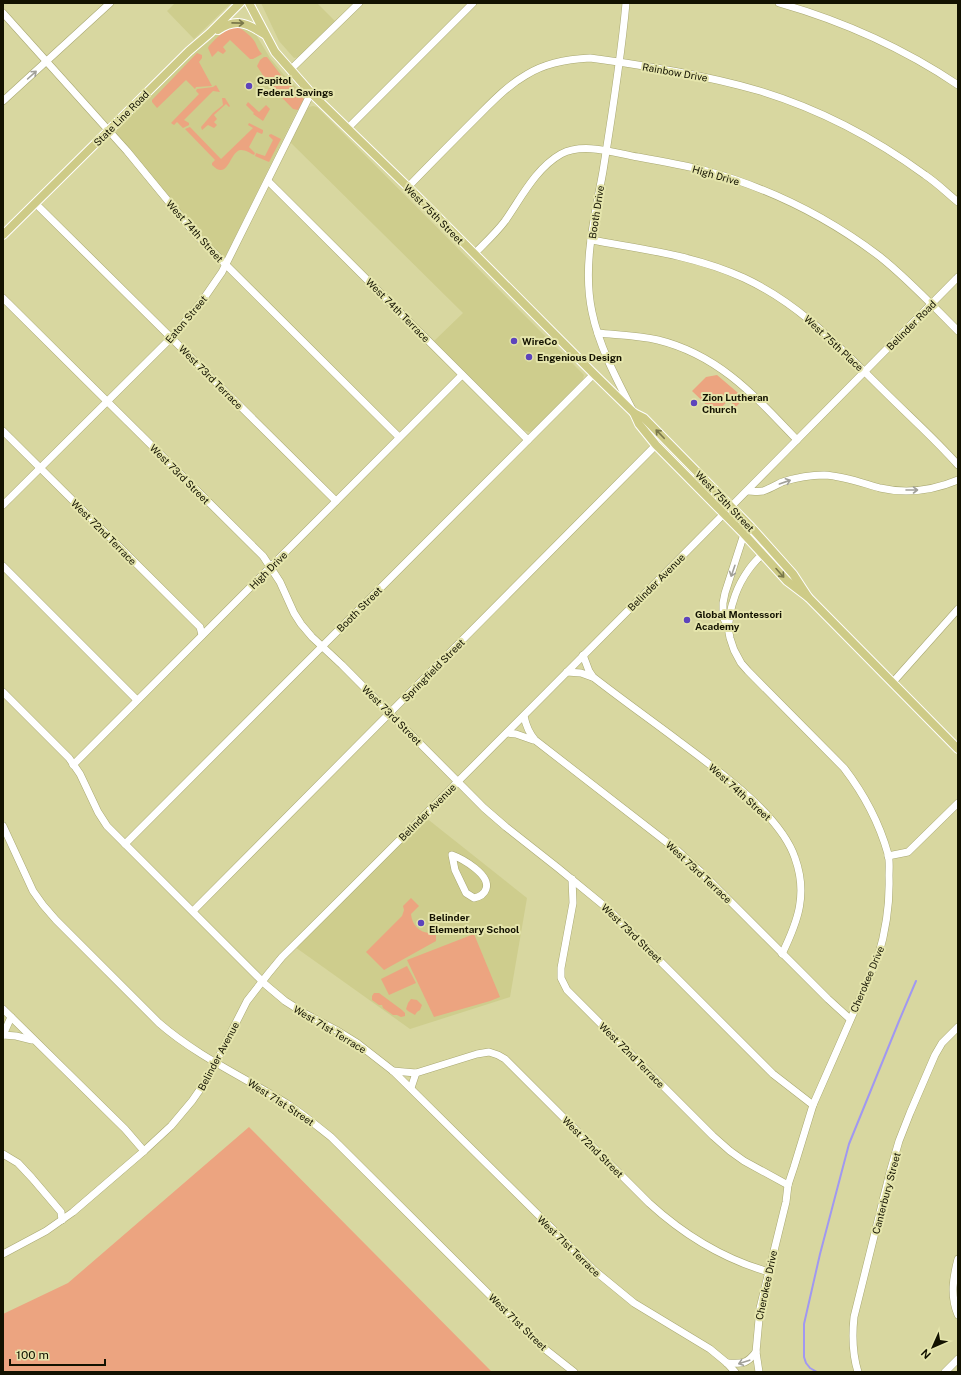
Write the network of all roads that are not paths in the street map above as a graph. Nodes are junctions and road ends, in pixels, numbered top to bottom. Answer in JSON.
{"nodes":[{"id":1,"x":110,"y":3,"type":"edge"},
{"id":2,"x":240,"y":3,"type":"edge"},
{"id":3,"x":249,"y":3,"type":"edge"},
{"id":4,"x":359,"y":3,"type":"edge"},
{"id":5,"x":473,"y":3,"type":"edge"},
{"id":6,"x":626,"y":3,"type":"edge"},
{"id":7,"x":779,"y":3,"type":"edge"},
{"id":8,"x":3,"y":12,"type":"edge"},
{"id":9,"x":210,"y":33,"type":"junction"},
{"id":10,"x":265,"y":35,"type":"junction"},
{"id":11,"x":46,"y":62,"type":"junction"},
{"id":12,"x":620,"y":62,"type":"junction"},
{"id":13,"x":290,"y":70,"type":"junction"},
{"id":14,"x":958,"y":85,"type":"edge"},
{"id":15,"x":311,"y":93,"type":"junction"},
{"id":16,"x":3,"y":101,"type":"edge"},
{"id":17,"x":348,"y":128,"type":"junction"},
{"id":18,"x":108,"y":131,"type":"junction"},
{"id":19,"x":606,"y":151,"type":"junction"},
{"id":20,"x":268,"y":181,"type":"junction"},
{"id":21,"x":408,"y":186,"type":"junction"},
{"id":22,"x":958,"y":202,"type":"edge"},
{"id":23,"x":35,"y":203,"type":"junction"},
{"id":24,"x":3,"y":235,"type":"edge"},
{"id":25,"x":591,"y":240,"type":"junction"},
{"id":26,"x":474,"y":254,"type":"junction"},
{"id":27,"x":226,"y":264,"type":"junction"},
{"id":28,"x":958,"y":278,"type":"edge"},
{"id":29,"x":3,"y":298,"type":"edge"},
{"id":30,"x":932,"y":304,"type":"junction"},
{"id":31,"x":958,"y":331,"type":"edge"},
{"id":32,"x":598,"y":333,"type":"junction"},
{"id":33,"x":172,"y":337,"type":"junction"},
{"id":34,"x":865,"y":372,"type":"junction"},
{"id":35,"x":462,"y":374,"type":"junction"},
{"id":36,"x":594,"y":374,"type":"junction"},
{"id":37,"x":107,"y":401,"type":"junction"},
{"id":38,"x":634,"y":413,"type":"junction"},
{"id":39,"x":3,"y":431,"type":"edge"},
{"id":40,"x":399,"y":438,"type":"junction"},
{"id":41,"x":528,"y":440,"type":"junction"},
{"id":42,"x":797,"y":440,"type":"junction"},
{"id":43,"x":656,"y":445,"type":"junction"},
{"id":44,"x":958,"y":465,"type":"edge"},
{"id":45,"x":40,"y":468,"type":"junction"},
{"id":46,"x":958,"y":480,"type":"edge"},
{"id":47,"x":748,"y":491,"type":"junction"},
{"id":48,"x":336,"y":501,"type":"junction"},
{"id":49,"x":3,"y":505,"type":"edge"},
{"id":50,"x":731,"y":507,"type":"junction"},
{"id":51,"x":725,"y":514,"type":"junction"},
{"id":52,"x":744,"y":534,"type":"junction"},
{"id":53,"x":763,"y":554,"type":"junction"},
{"id":54,"x":3,"y":566,"type":"edge"},
{"id":55,"x":271,"y":566,"type":"junction"},
{"id":56,"x":808,"y":597,"type":"junction"},
{"id":57,"x":958,"y":608,"type":"edge"},
{"id":58,"x":728,"y":627,"type":"junction"},
{"id":59,"x":202,"y":635,"type":"junction"},
{"id":60,"x":322,"y":646,"type":"junction"},
{"id":61,"x":583,"y":655,"type":"junction"},
{"id":62,"x":567,"y":672,"type":"junction"},
{"id":63,"x":593,"y":677,"type":"junction"},
{"id":64,"x":893,"y":682,"type":"junction"},
{"id":65,"x":3,"y":692,"type":"edge"},
{"id":66,"x":137,"y":700,"type":"junction"},
{"id":67,"x":390,"y":713,"type":"junction"},
{"id":68,"x":524,"y":716,"type":"junction"},
{"id":69,"x":507,"y":733,"type":"junction"},
{"id":70,"x":535,"y":740,"type":"junction"},
{"id":71,"x":958,"y":749,"type":"edge"},
{"id":72,"x":73,"y":765,"type":"junction"},
{"id":73,"x":457,"y":781,"type":"junction"},
{"id":74,"x":958,"y":803,"type":"edge"},
{"id":75,"x":3,"y":826,"type":"edge"},
{"id":76,"x":125,"y":844,"type":"junction"},
{"id":77,"x":452,"y":855,"type":"joint"},
{"id":78,"x":888,"y":856,"type":"junction"},
{"id":79,"x":572,"y":879,"type":"junction"},
{"id":80,"x":193,"y":911,"type":"junction"},
{"id":81,"x":782,"y":954,"type":"junction"},
{"id":82,"x":262,"y":981,"type":"junction"},
{"id":83,"x":3,"y":1009,"type":"edge"},
{"id":84,"x":11,"y":1016,"type":"junction"},
{"id":85,"x":850,"y":1019,"type":"junction"},
{"id":86,"x":958,"y":1027,"type":"edge"},
{"id":87,"x":3,"y":1035,"type":"edge"},
{"id":88,"x":33,"y":1040,"type":"junction"},
{"id":89,"x":216,"y":1063,"type":"junction"},
{"id":90,"x":393,"y":1071,"type":"junction"},
{"id":91,"x":416,"y":1073,"type":"junction"},
{"id":92,"x":411,"y":1088,"type":"junction"},
{"id":93,"x":813,"y":1105,"type":"junction"},
{"id":94,"x":144,"y":1151,"type":"junction"},
{"id":95,"x":3,"y":1154,"type":"edge"},
{"id":96,"x":788,"y":1185,"type":"junction"},
{"id":97,"x":62,"y":1220,"type":"junction"},
{"id":98,"x":3,"y":1254,"type":"edge"},
{"id":99,"x":958,"y":1258,"type":"edge"},
{"id":100,"x":769,"y":1272,"type":"junction"},
{"id":101,"x":958,"y":1315,"type":"edge"},
{"id":102,"x":756,"y":1352,"type":"junction"},
{"id":103,"x":958,"y":1359,"type":"edge"},
{"id":104,"x":728,"y":1363,"type":"junction"},
{"id":105,"x":574,"y":1372,"type":"edge"},
{"id":106,"x":735,"y":1372,"type":"edge"},
{"id":107,"x":759,"y":1372,"type":"edge"},
{"id":108,"x":858,"y":1372,"type":"edge"},
{"id":109,"x":945,"y":1372,"type":"edge"}],
"edges":[{"from":1,"to":11,"type":"street"},
{"from":2,"to":9,"type":"main road","name":"State Line Road"},
{"from":3,"to":10,"type":"main road","name":"West 75th Street"},
{"from":4,"to":13,"type":"street"},
{"from":5,"to":17,"type":"street"},
{"from":6,"to":12,"type":"street","name":"Booth Drive"},
{"from":7,"to":14,"type":"street"},
{"from":8,"to":11,"type":"street","name":"West 74th Street"},
{"from":9,"to":10,"type":"main road","one_way":true},
{"from":9,"to":18,"type":"main road","name":"State Line Road"},
{"from":10,"to":13,"type":"main road","name":"West 75th Street"},
{"from":16,"to":11,"type":"street","one_way":true},
{"from":11,"to":18,"type":"street","name":"West 74th Street"},
{"from":12,"to":19,"type":"street","name":"Booth Drive"},
{"from":12,"to":21,"type":"street","name":"Rainbow Drive"},
{"from":12,"to":22,"type":"street","name":"Rainbow Drive"},
{"from":13,"to":15,"type":"main road","name":"West 75th Street"},
{"from":15,"to":17,"type":"main road","name":"West 75th Street"},
{"from":15,"to":20,"type":"street","name":"Eaton Street"},
{"from":17,"to":21,"type":"main road","name":"West 75th Street"},
{"from":18,"to":23,"type":"main road","name":"State Line Road"},
{"from":18,"to":27,"type":"street","name":"West 74th Street"},
{"from":19,"to":25,"type":"street","name":"Booth Drive"},
{"from":19,"to":26,"type":"street","name":"High Drive"},
{"from":19,"to":30,"type":"street","name":"High Drive"},
{"from":20,"to":27,"type":"street","name":"Eaton Street"},
{"from":20,"to":35,"type":"street","name":"West 74th Terrace"},
{"from":21,"to":26,"type":"main road","name":"West 75th Street"},
{"from":23,"to":24,"type":"main road","name":"State Line Road"},
{"from":23,"to":33,"type":"street","name":"West 73rd Terrace"},
{"from":25,"to":32,"type":"street","name":"Booth Drive"},
{"from":25,"to":34,"type":"street","name":"West 75th Place"},
{"from":26,"to":36,"type":"main road","name":"West 75th Street"},
{"from":27,"to":33,"type":"street","name":"Eaton Street"},
{"from":27,"to":40,"type":"street","name":"West 74th Street"},
{"from":28,"to":30,"type":"street","name":"Belinder Road"},
{"from":29,"to":37,"type":"street","name":"West 73rd Street"},
{"from":30,"to":31,"type":"street","name":"High Drive"},
{"from":30,"to":34,"type":"street","name":"Belinder Road"},
{"from":32,"to":38,"type":"street","name":"Booth Drive"},
{"from":32,"to":42,"type":"street"},
{"from":33,"to":37,"type":"street","name":"Eaton Street"},
{"from":33,"to":48,"type":"street","name":"West 73rd Terrace"},
{"from":34,"to":42,"type":"street","name":"Belinder Avenue"},
{"from":34,"to":44,"type":"street","name":"West 75th Place"},
{"from":35,"to":40,"type":"street","name":"High Drive"},
{"from":35,"to":41,"type":"street","name":"West 74th Terrace"},
{"from":36,"to":38,"type":"main road","name":"West 75th Street"},
{"from":36,"to":41,"type":"street","name":"Booth Street"},
{"from":37,"to":45,"type":"street","name":"Eaton Street"},
{"from":37,"to":55,"type":"street","name":"West 73rd Street"},
{"from":38,"to":43,"type":"main road","name":"West 75th Street"},
{"from":50,"to":38,"type":"main road","name":"West 75th Street","one_way":true},
{"from":39,"to":45,"type":"street","name":"West 72nd Terrace"},
{"from":40,"to":48,"type":"street","name":"High Drive"},
{"from":41,"to":60,"type":"street","name":"Booth Street"},
{"from":42,"to":47,"type":"street","name":"Belinder Avenue"},
{"from":43,"to":51,"type":"main road","name":"West 75th Street"},
{"from":43,"to":67,"type":"street","name":"Springfield Street"},
{"from":45,"to":49,"type":"street","name":"Eaton Street"},
{"from":45,"to":59,"type":"street","name":"West 72nd Terrace"},
{"from":47,"to":46,"type":"street","one_way":true},
{"from":47,"to":50,"type":"street","name":"Belinder Avenue"},
{"from":48,"to":55,"type":"street","name":"High Drive"},
{"from":50,"to":51,"type":"street","name":"Belinder Avenue"},
{"from":50,"to":56,"type":"main road","name":"West 75th Street"},
{"from":51,"to":52,"type":"main road","name":"West 75th Street"},
{"from":51,"to":61,"type":"street","name":"Belinder Avenue"},
{"from":52,"to":53,"type":"main road","name":"West 75th Street"},
{"from":52,"to":58,"type":"street","name":"Cherokee Drive","one_way":true},
{"from":53,"to":56,"type":"main road","name":"West 75th Street","one_way":true},
{"from":53,"to":58,"type":"street","name":"Cherokee Drive"},
{"from":54,"to":66,"type":"street"},
{"from":55,"to":59,"type":"street","name":"High Drive"},
{"from":55,"to":60,"type":"street","name":"West 73rd Street"},
{"from":56,"to":64,"type":"main road","name":"West 75th Street"},
{"from":57,"to":64,"type":"street"},
{"from":58,"to":78,"type":"street","name":"Cherokee Drive"},
{"from":59,"to":66,"type":"street","name":"High Drive"},
{"from":60,"to":67,"type":"street","name":"West 73rd Street"},
{"from":60,"to":76,"type":"street","name":"Booth Street"},
{"from":61,"to":62,"type":"street","name":"Belinder Avenue"},
{"from":61,"to":63,"type":"street","name":"West 74th Street"},
{"from":62,"to":63,"type":"street","name":"West 74th Street"},
{"from":62,"to":68,"type":"street","name":"Belinder Avenue"},
{"from":63,"to":81,"type":"street","name":"West 74th Street"},
{"from":64,"to":71,"type":"main road","name":"West 75th Street"},
{"from":65,"to":72,"type":"street","name":"West 71st Terrace"},
{"from":66,"to":72,"type":"street","name":"High Drive"},
{"from":67,"to":73,"type":"street","name":"West 73rd Street"},
{"from":67,"to":80,"type":"street","name":"Springfield Street"},
{"from":68,"to":69,"type":"street","name":"Belinder Avenue"},
{"from":68,"to":70,"type":"street","name":"West 73rd Terrace"},
{"from":69,"to":70,"type":"street","name":"West 73rd Terrace"},
{"from":69,"to":73,"type":"street","name":"Belinder Avenue"},
{"from":70,"to":81,"type":"street","name":"West 73rd Terrace"},
{"from":72,"to":76,"type":"street","name":"West 71st Terrace"},
{"from":73,"to":79,"type":"street","name":"West 73rd Street"},
{"from":73,"to":82,"type":"street","name":"Belinder Avenue"},
{"from":74,"to":78,"type":"street"},
{"from":75,"to":89,"type":"street","name":"West 71st Street"},
{"from":76,"to":80,"type":"street","name":"West 71st Terrace"},
{"from":77,"to":77,"type":"street"},
{"from":78,"to":85,"type":"street","name":"Cherokee Drive"},
{"from":79,"to":93,"type":"street","name":"West 73rd Street"},
{"from":79,"to":96,"type":"street","name":"West 72nd Terrace"},
{"from":80,"to":82,"type":"street","name":"West 71st Terrace"},
{"from":81,"to":85,"type":"street","name":"West 73rd Terrace"},
{"from":82,"to":89,"type":"street","name":"Belinder Avenue"},
{"from":82,"to":90,"type":"street","name":"West 71st Terrace"},
{"from":83,"to":84,"type":"street"},
{"from":84,"to":87,"type":"street"},
{"from":84,"to":88,"type":"street"},
{"from":85,"to":93,"type":"street","name":"Cherokee Drive"},
{"from":86,"to":108,"type":"street","name":"Canterbury Street"},
{"from":87,"to":88,"type":"street"},
{"from":88,"to":94,"type":"street"},
{"from":89,"to":94,"type":"street","name":"Belinder Avenue"},
{"from":89,"to":105,"type":"street","name":"West 71st Street"},
{"from":90,"to":91,"type":"street","name":"West 72nd Street"},
{"from":90,"to":92,"type":"street","name":"West 71st Terrace"},
{"from":91,"to":92,"type":"street"},
{"from":91,"to":100,"type":"street","name":"West 72nd Street"},
{"from":92,"to":104,"type":"street","name":"West 71st Terrace"},
{"from":93,"to":96,"type":"street","name":"Cherokee Drive"},
{"from":94,"to":97,"type":"street","name":"Belinder Avenue"},
{"from":95,"to":97,"type":"street"},
{"from":96,"to":100,"type":"street","name":"Cherokee Drive"},
{"from":97,"to":98,"type":"street","name":"Belinder Avenue"},
{"from":99,"to":101,"type":"street"},
{"from":100,"to":102,"type":"street","name":"Cherokee Drive"},
{"from":102,"to":104,"type":"street","one_way":true},
{"from":102,"to":107,"type":"street","name":"Cherokee Drive"},
{"from":103,"to":109,"type":"street"},
{"from":104,"to":106,"type":"street","name":"West 71st Terrace"}]}
